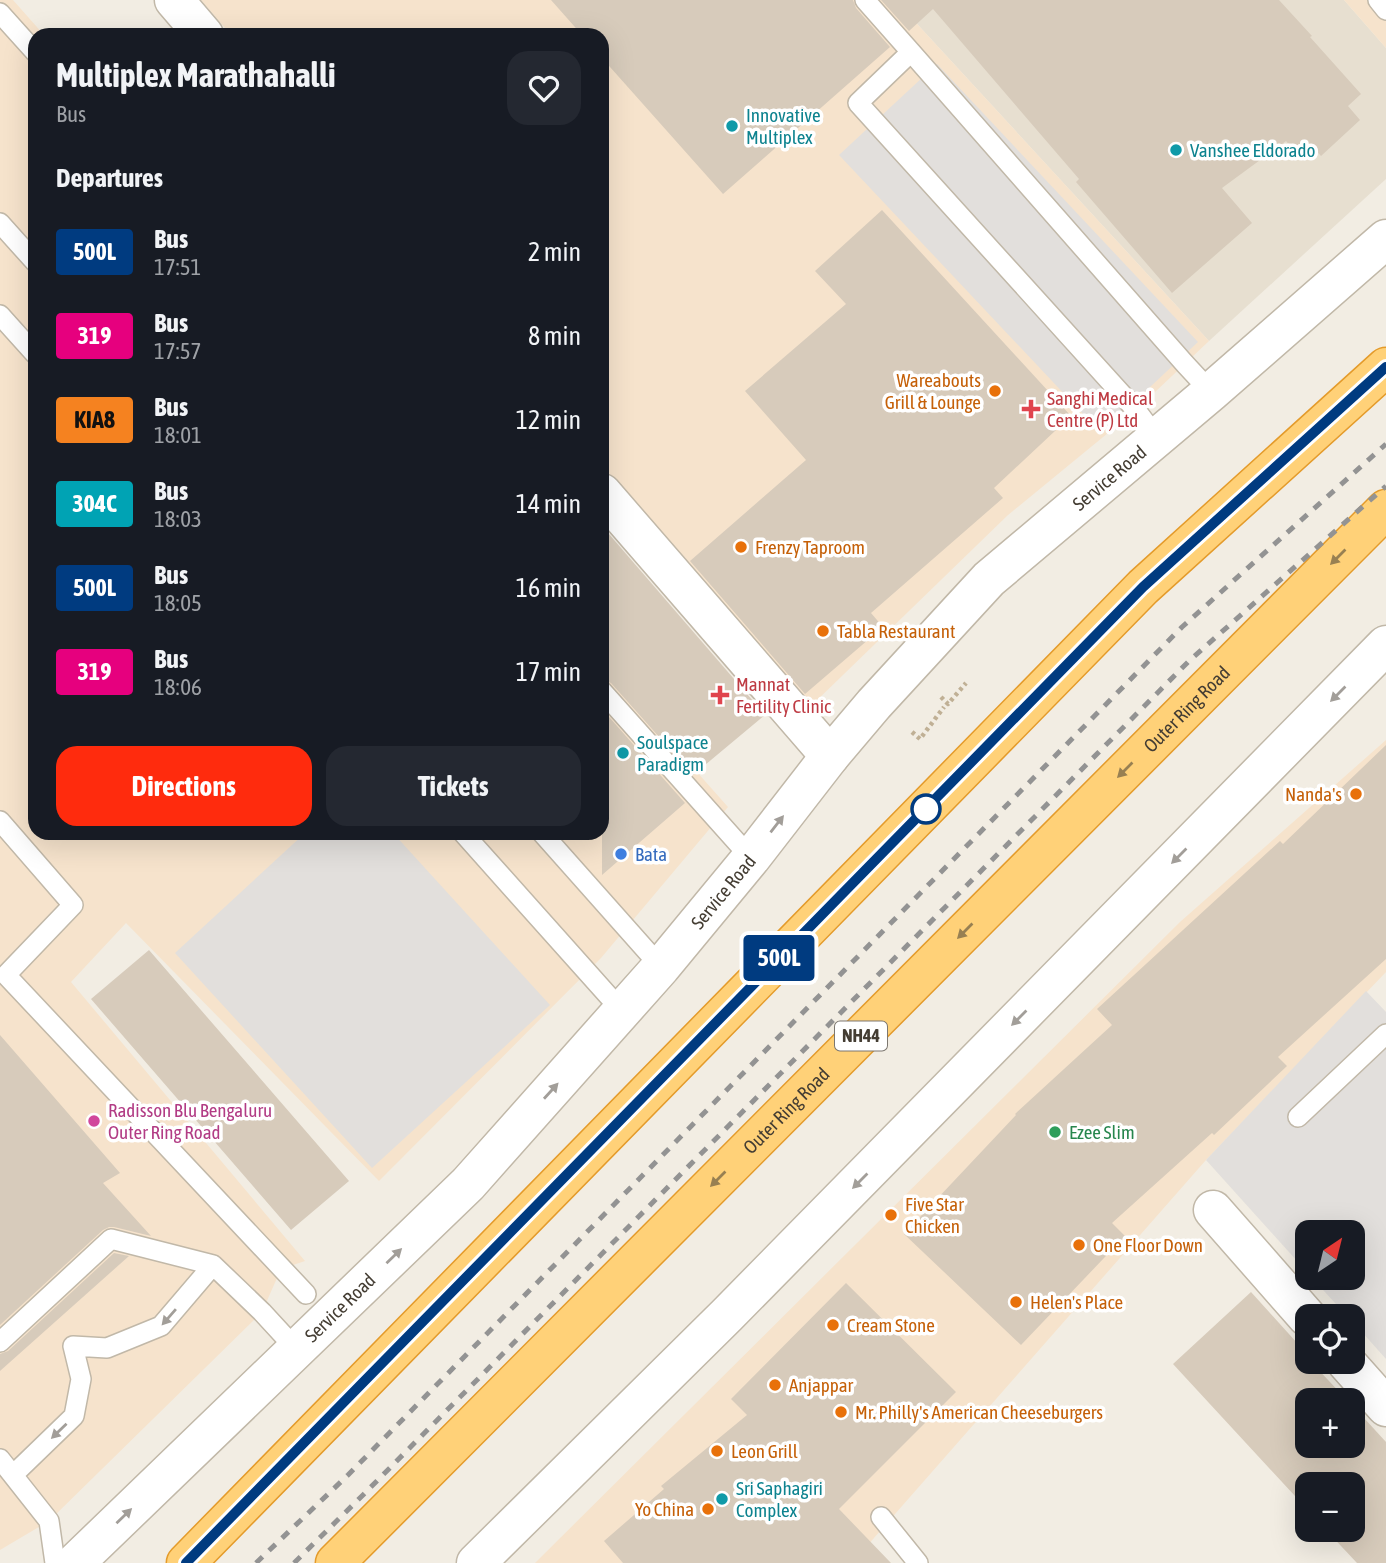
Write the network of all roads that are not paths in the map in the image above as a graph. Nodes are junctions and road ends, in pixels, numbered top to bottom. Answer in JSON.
{"nodes":[{"id":1,"x":174,"y":0,"type":"edge"},
{"id":2,"x":865,"y":0,"type":"edge"},
{"id":3,"x":1378,"y":0,"type":"edge"},
{"id":4,"x":1386,"y":10,"type":"edge"},
{"id":5,"x":0,"y":13,"type":"edge"},
{"id":6,"x":198,"y":28,"type":"edge"},
{"id":7,"x":28,"y":44,"type":"edge"},
{"id":8,"x":911,"y":51,"type":"junction"},
{"id":9,"x":0,"y":223,"type":"edge"},
{"id":10,"x":1386,"y":239,"type":"edge"},
{"id":11,"x":28,"y":254,"type":"edge"},
{"id":12,"x":0,"y":315,"type":"edge"},
{"id":13,"x":28,"y":346,"type":"edge"},
{"id":14,"x":1386,"y":367,"type":"edge"},
{"id":15,"x":1211,"y":392,"type":"junction"},
{"id":16,"x":1157,"y":438,"type":"junction"},
{"id":17,"x":609,"y":501,"type":"edge"},
{"id":18,"x":1386,"y":509,"type":"edge"},
{"id":19,"x":1386,"y":645,"type":"edge"},
{"id":20,"x":609,"y":699,"type":"edge"},
{"id":21,"x":830,"y":756,"type":"junction"},
{"id":22,"x":0,"y":821,"type":"edge"},
{"id":23,"x":469,"y":840,"type":"edge"},
{"id":24,"x":548,"y":840,"type":"edge"},
{"id":25,"x":751,"y":858,"type":"junction"},
{"id":26,"x":661,"y":967,"type":"junction"},
{"id":27,"x":622,"y":1011,"type":"junction"},
{"id":28,"x":1386,"y":1034,"type":"edge"},
{"id":29,"x":1298,"y":1117,"type":"dead end"},
{"id":30,"x":1213,"y":1210,"type":"dead end"},
{"id":31,"x":213,"y":1265,"type":"junction"},
{"id":32,"x":306,"y":1294,"type":"dead end"},
{"id":33,"x":1296,"y":1304,"type":"edge"},
{"id":34,"x":0,"y":1342,"type":"edge"},
{"id":35,"x":297,"y":1350,"type":"junction"},
{"id":36,"x":1357,"y":1374,"type":"edge"},
{"id":37,"x":1386,"y":1407,"type":"edge"},
{"id":38,"x":0,"y":1459,"type":"edge"},
{"id":39,"x":13,"y":1475,"type":"junction"},
{"id":40,"x":881,"y":1517,"type":"dead end"},
{"id":41,"x":55,"y":1563,"type":"edge"},
{"id":42,"x":75,"y":1563,"type":"edge"},
{"id":43,"x":186,"y":1563,"type":"edge"},
{"id":44,"x":335,"y":1563,"type":"edge"},
{"id":45,"x":476,"y":1563,"type":"edge"},
{"id":46,"x":918,"y":1563,"type":"edge"}],
"edges":[{"from":1,"to":6,"type":"street"},
{"from":2,"to":8,"type":"lane"},
{"from":3,"to":4,"type":"lane"},
{"from":5,"to":7,"type":"lane"},
{"from":8,"to":15,"type":"lane"},
{"from":8,"to":16,"type":"lane"},
{"from":9,"to":11,"type":"lane"},
{"from":10,"to":15,"type":"street","name":"Service Road"},
{"from":12,"to":13,"type":"lane"},
{"from":14,"to":43,"type":"highway"},
{"from":15,"to":16,"type":"street","name":"Service Road"},
{"from":16,"to":21,"type":"street","name":"Service Road"},
{"from":17,"to":21,"type":"street"},
{"from":18,"to":44,"type":"highway","name":"Outer Ring Road","number":"NH44","one_way":true},
{"from":19,"to":45,"type":"street","one_way":true},
{"from":20,"to":25,"type":"lane"},
{"from":25,"to":21,"type":"street","name":"Service Road","one_way":true},
{"from":22,"to":32,"type":"lane"},
{"from":23,"to":27,"type":"lane"},
{"from":24,"to":26,"type":"lane"},
{"from":25,"to":26,"type":"street","name":"Service Road"},
{"from":26,"to":27,"type":"street","name":"Service Road"},
{"from":35,"to":27,"type":"street","name":"Service Road","one_way":true},
{"from":28,"to":29,"type":"lane"},
{"from":30,"to":33,"type":"street"},
{"from":31,"to":34,"type":"lane"},
{"from":31,"to":35,"type":"lane"},
{"from":31,"to":39,"type":"lane","one_way":true},
{"from":42,"to":35,"type":"street","name":"Service Road","one_way":true},
{"from":36,"to":37,"type":"street"},
{"from":38,"to":39,"type":"lane"},
{"from":39,"to":41,"type":"lane"},
{"from":40,"to":46,"type":"lane"}]}
